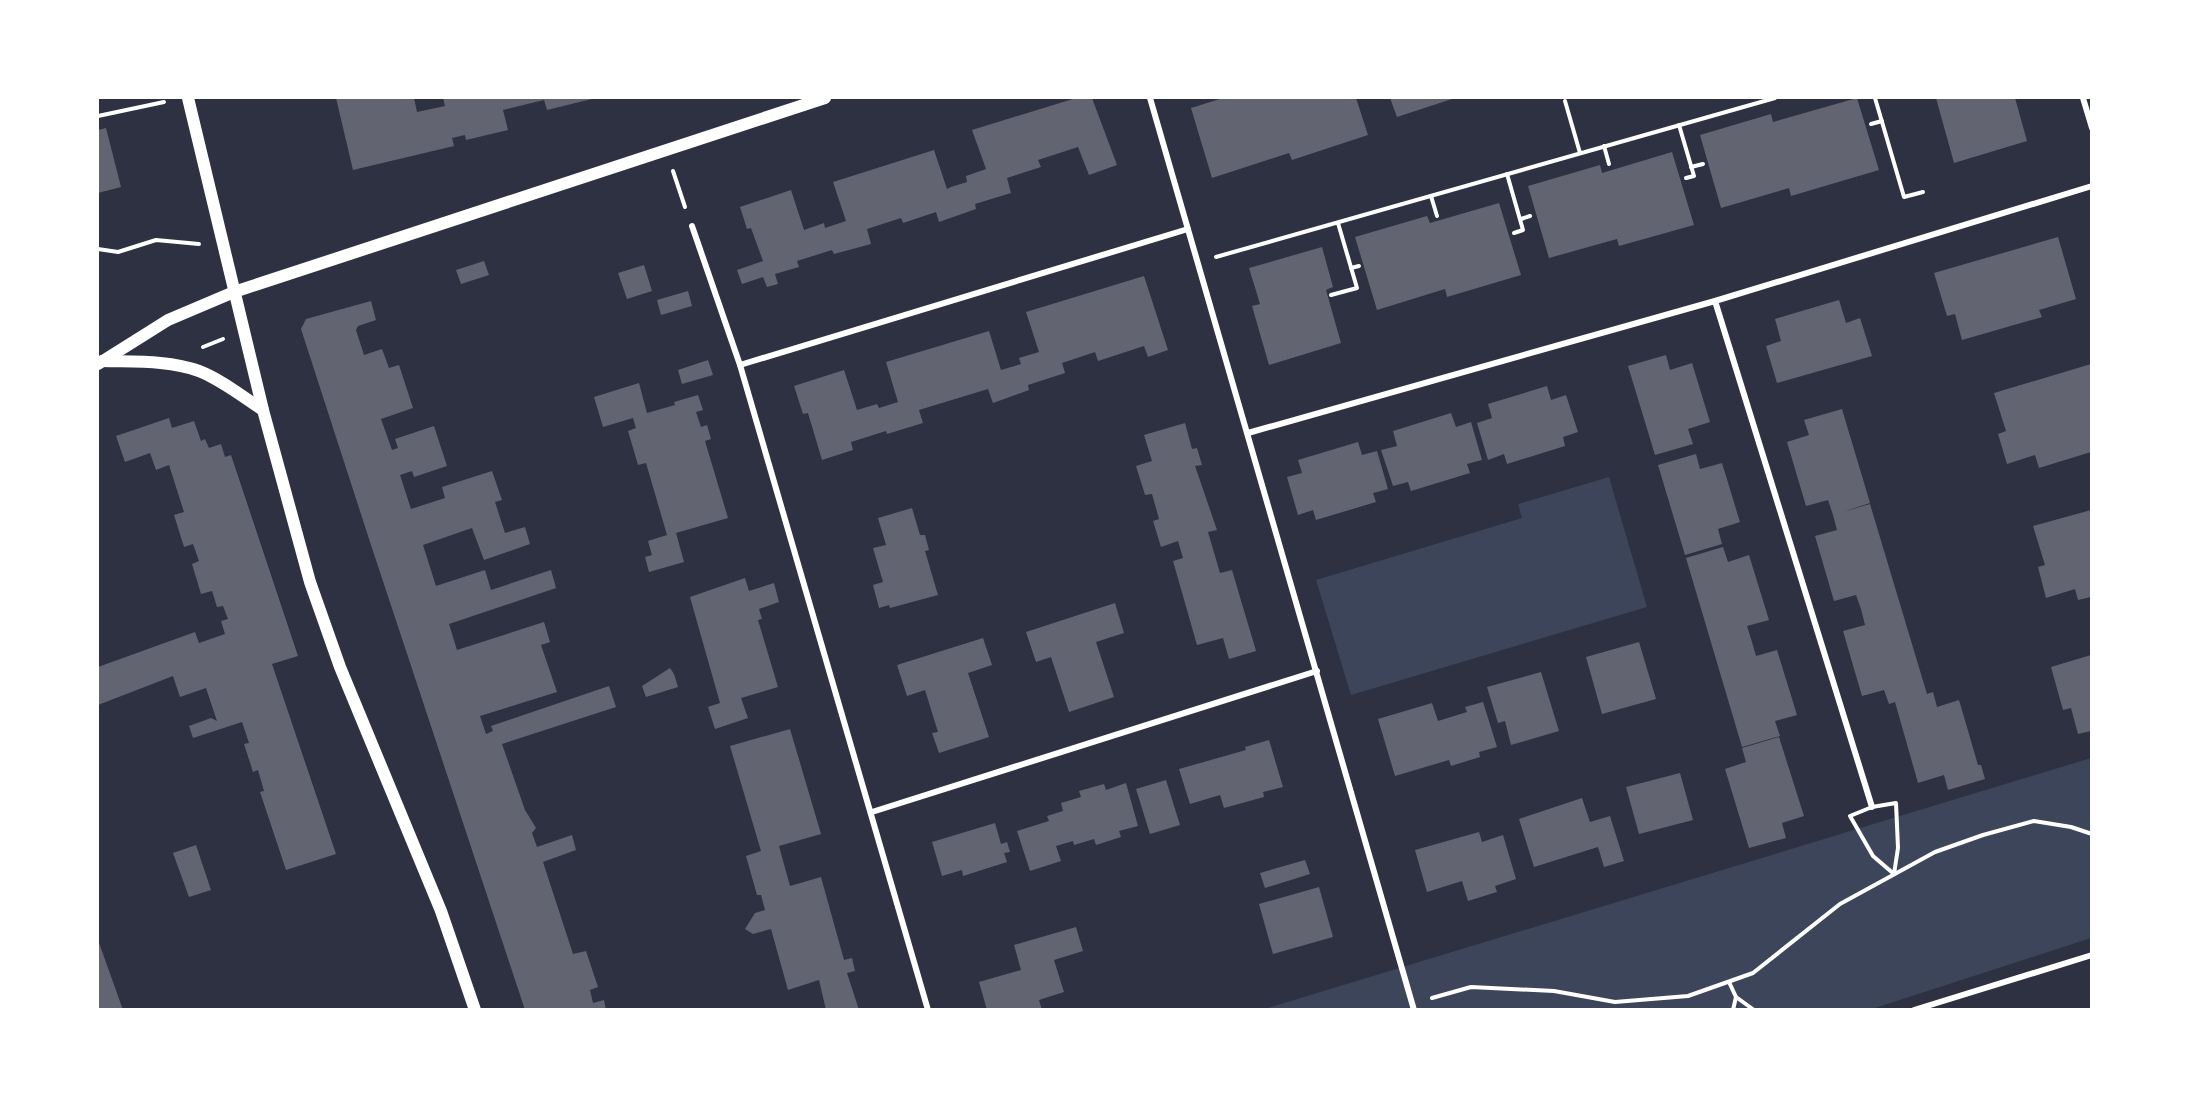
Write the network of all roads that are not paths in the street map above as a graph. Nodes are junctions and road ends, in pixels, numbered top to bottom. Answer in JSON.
{"nodes":[{"id":1,"x":188,"y":98,"type":"edge"},
{"id":2,"x":825,"y":98,"type":"edge"},
{"id":3,"x":1149,"y":98,"type":"edge"},
{"id":4,"x":2083,"y":98,"type":"edge"},
{"id":5,"x":2091,"y":128,"type":"edge"},
{"id":6,"x":2091,"y":186,"type":"edge"},
{"id":7,"x":692,"y":226,"type":"road end"},
{"id":8,"x":1188,"y":229,"type":"junction"},
{"id":9,"x":234,"y":292,"type":"junction"},
{"id":10,"x":1715,"y":301,"type":"junction"},
{"id":11,"x":100,"y":362,"type":"edge"},
{"id":12,"x":740,"y":365,"type":"junction"},
{"id":13,"x":263,"y":410,"type":"junction"},
{"id":14,"x":1248,"y":433,"type":"junction"},
{"id":15,"x":1317,"y":671,"type":"junction"},
{"id":16,"x":1872,"y":807,"type":"dead end"},
{"id":17,"x":872,"y":812,"type":"junction"},
{"id":18,"x":2091,"y":955,"type":"edge"},
{"id":19,"x":1413,"y":1006,"type":"edge"},
{"id":20,"x":475,"y":1010,"type":"edge"},
{"id":21,"x":928,"y":1010,"type":"edge"},
{"id":22,"x":1914,"y":1010,"type":"edge"}],
"edges":[{"from":1,"to":9,"type":"main road"},
{"from":2,"to":9,"type":"main road"},
{"from":3,"to":8,"type":"street"},
{"from":4,"to":5,"type":"street"},
{"from":6,"to":10,"type":"street"},
{"from":7,"to":12,"type":"street"},
{"from":8,"to":12,"type":"street"},
{"from":8,"to":14,"type":"street"},
{"from":9,"to":11,"type":"main road"},
{"from":9,"to":13,"type":"main road"},
{"from":10,"to":14,"type":"street"},
{"from":10,"to":16,"type":"street"},
{"from":11,"to":13,"type":"main road"},
{"from":12,"to":17,"type":"street"},
{"from":13,"to":20,"type":"main road"},
{"from":14,"to":15,"type":"street"},
{"from":15,"to":17,"type":"street"},
{"from":15,"to":19,"type":"street"},
{"from":17,"to":21,"type":"street"},
{"from":18,"to":22,"type":"street"}]}
